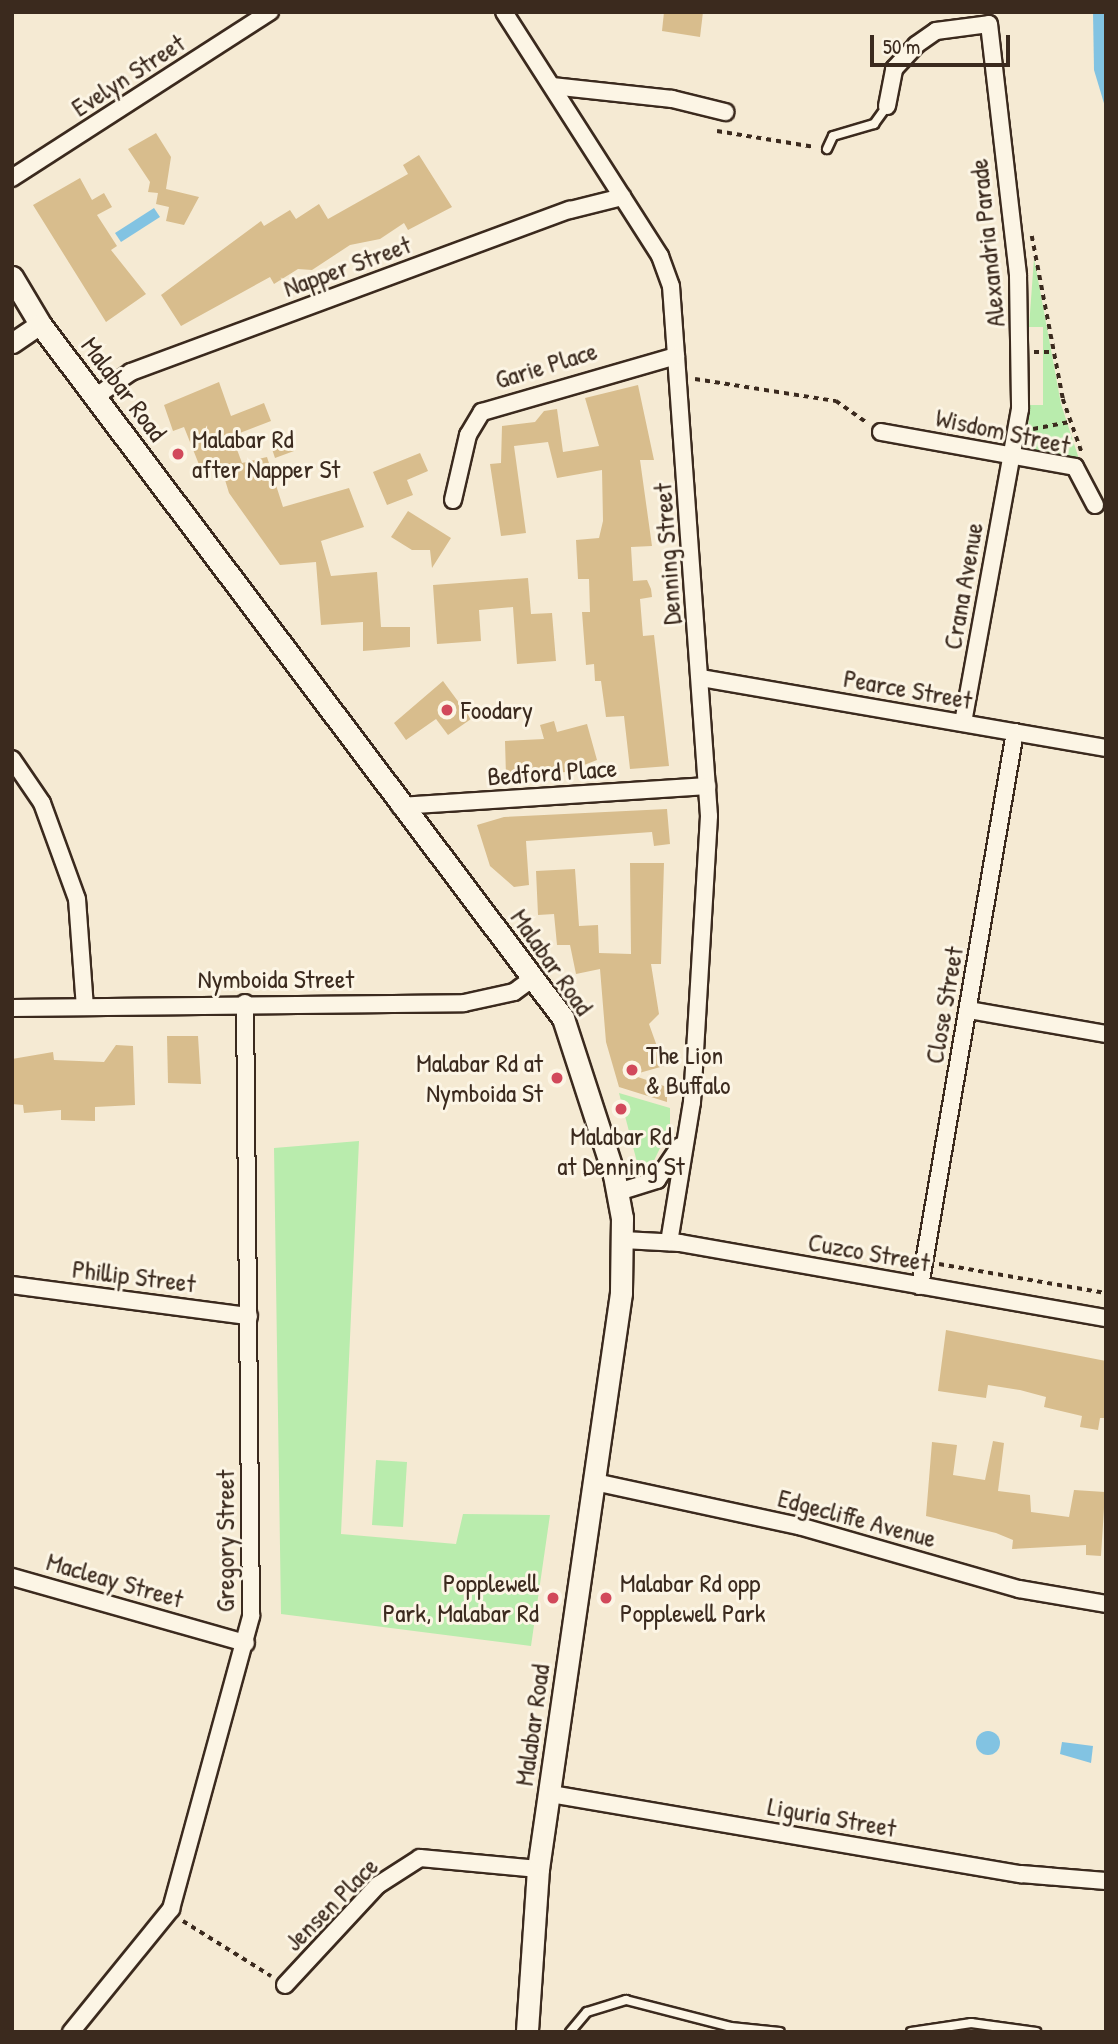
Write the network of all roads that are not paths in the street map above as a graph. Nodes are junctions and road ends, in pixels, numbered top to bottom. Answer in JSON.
{"nodes":[{"id":1,"x":270,"y":12,"type":"edge"},
{"id":2,"x":504,"y":12,"type":"edge"},
{"id":3,"x":552,"y":86,"type":"junction"},
{"id":4,"x":887,"y":106,"type":"joint"},
{"id":5,"x":725,"y":112,"type":"dead end"},
{"id":6,"x":827,"y":149,"type":"road end"},
{"id":7,"x":12,"y":178,"type":"edge"},
{"id":8,"x":622,"y":197,"type":"junction"},
{"id":9,"x":12,"y":277,"type":"edge"},
{"id":10,"x":40,"y":324,"type":"junction"},
{"id":11,"x":12,"y":343,"type":"edge"},
{"id":12,"x":676,"y":356,"type":"junction"},
{"id":13,"x":95,"y":397,"type":"junction"},
{"id":14,"x":881,"y":432,"type":"road end"},
{"id":15,"x":1011,"y":457,"type":"junction"},
{"id":16,"x":453,"y":500,"type":"dead end"},
{"id":17,"x":1096,"y":505,"type":"dead end"},
{"id":18,"x":701,"y":678,"type":"junction"},
{"id":19,"x":963,"y":723,"type":"junction"},
{"id":20,"x":1015,"y":732,"type":"junction"},
{"id":21,"x":1106,"y":748,"type":"edge"},
{"id":22,"x":12,"y":759,"type":"edge"},
{"id":23,"x":707,"y":786,"type":"junction"},
{"id":24,"x":400,"y":806,"type":"junction"},
{"id":25,"x":533,"y":978,"type":"junction"},
{"id":26,"x":245,"y":1003,"type":"junction"},
{"id":27,"x":85,"y":1007,"type":"junction"},
{"id":28,"x":12,"y":1008,"type":"edge"},
{"id":29,"x":969,"y":1010,"type":"junction"},
{"id":30,"x":1106,"y":1034,"type":"edge"},
{"id":31,"x":684,"y":1137,"type":"junction"},
{"id":32,"x":618,"y":1192,"type":"junction"},
{"id":33,"x":623,"y":1240,"type":"junction"},
{"id":34,"x":669,"y":1242,"type":"junction"},
{"id":35,"x":12,"y":1285,"type":"edge"},
{"id":36,"x":920,"y":1286,"type":"junction"},
{"id":37,"x":249,"y":1316,"type":"junction"},
{"id":38,"x":1106,"y":1318,"type":"edge"},
{"id":39,"x":595,"y":1482,"type":"junction"},
{"id":40,"x":12,"y":1577,"type":"edge"},
{"id":41,"x":1106,"y":1604,"type":"edge"},
{"id":42,"x":246,"y":1643,"type":"junction"},
{"id":43,"x":551,"y":1794,"type":"junction"},
{"id":44,"x":538,"y":1869,"type":"junction"},
{"id":45,"x":1106,"y":1881,"type":"edge"},
{"id":46,"x":285,"y":1986,"type":"dead end"},
{"id":47,"x":72,"y":2032,"type":"edge"},
{"id":48,"x":527,"y":2032,"type":"edge"},
{"id":49,"x":570,"y":2032,"type":"edge"},
{"id":50,"x":780,"y":2032,"type":"edge"},
{"id":51,"x":911,"y":2032,"type":"edge"},
{"id":52,"x":1036,"y":2032,"type":"edge"}],
"edges":[{"from":1,"to":7,"type":"street","name":"Evelyn Street"},
{"from":2,"to":3,"type":"street","name":"Denning Street"},
{"from":3,"to":5,"type":"street"},
{"from":3,"to":8,"type":"street","name":"Denning Street"},
{"from":4,"to":6,"type":"lane"},
{"from":4,"to":15,"type":"street","name":"Alexandria Parade"},
{"from":8,"to":12,"type":"street","name":"Denning Street"},
{"from":8,"to":13,"type":"street","name":"Napper Street"},
{"from":9,"to":10,"type":"main road","name":"Malabar Road"},
{"from":10,"to":11,"type":"street"},
{"from":10,"to":13,"type":"main road","name":"Malabar Road"},
{"from":12,"to":16,"type":"street","name":"Garie Place"},
{"from":12,"to":18,"type":"street","name":"Denning Street"},
{"from":13,"to":24,"type":"main road","name":"Malabar Road"},
{"from":14,"to":15,"type":"street","name":"Wisdom Street"},
{"from":15,"to":17,"type":"street","name":"Wisdom Street"},
{"from":15,"to":19,"type":"street","name":"Crana Avenue"},
{"from":18,"to":19,"type":"street","name":"Pearce Street"},
{"from":18,"to":23,"type":"street","name":"Denning Street"},
{"from":19,"to":20,"type":"street","name":"Pearce Street"},
{"from":20,"to":21,"type":"street","name":"Pearce Street"},
{"from":20,"to":29,"type":"street","name":"Close Street"},
{"from":22,"to":27,"type":"street"},
{"from":23,"to":24,"type":"street","name":"Bedford Place"},
{"from":23,"to":31,"type":"street","name":"Denning Street"},
{"from":24,"to":25,"type":"main road","name":"Malabar Road"},
{"from":25,"to":26,"type":"street","name":"Nymboida Street"},
{"from":25,"to":32,"type":"main road","name":"Malabar Road"},
{"from":26,"to":27,"type":"street","name":"Nymboida Street"},
{"from":26,"to":37,"type":"street","name":"Gregory Street"},
{"from":27,"to":28,"type":"street","name":"Nymboida Street"},
{"from":29,"to":30,"type":"street"},
{"from":29,"to":36,"type":"street","name":"Close Street"},
{"from":31,"to":32,"type":"street","name":"Denning Street"},
{"from":31,"to":34,"type":"street","name":"Denning Street"},
{"from":32,"to":33,"type":"main road","name":"Malabar Road"},
{"from":33,"to":34,"type":"street","name":"Cuzco Street"},
{"from":33,"to":39,"type":"main road","name":"Malabar Road"},
{"from":34,"to":36,"type":"street","name":"Cuzco Street"},
{"from":35,"to":37,"type":"street","name":"Phillip Street"},
{"from":36,"to":38,"type":"street","name":"Cuzco Street"},
{"from":37,"to":42,"type":"street","name":"Gregory Street"},
{"from":39,"to":41,"type":"street","name":"Edgecliffe Avenue"},
{"from":39,"to":43,"type":"main road","name":"Malabar Road"},
{"from":40,"to":42,"type":"street","name":"Macleay Street"},
{"from":42,"to":47,"type":"street","name":"Gregory Street"},
{"from":43,"to":44,"type":"main road","name":"Malabar Road"},
{"from":43,"to":45,"type":"street","name":"Liguria Street"},
{"from":44,"to":46,"type":"street","name":"Jensen Place"},
{"from":44,"to":48,"type":"main road","name":"Malabar Road"},
{"from":49,"to":50,"type":"lane"},
{"from":51,"to":52,"type":"lane"}]}
